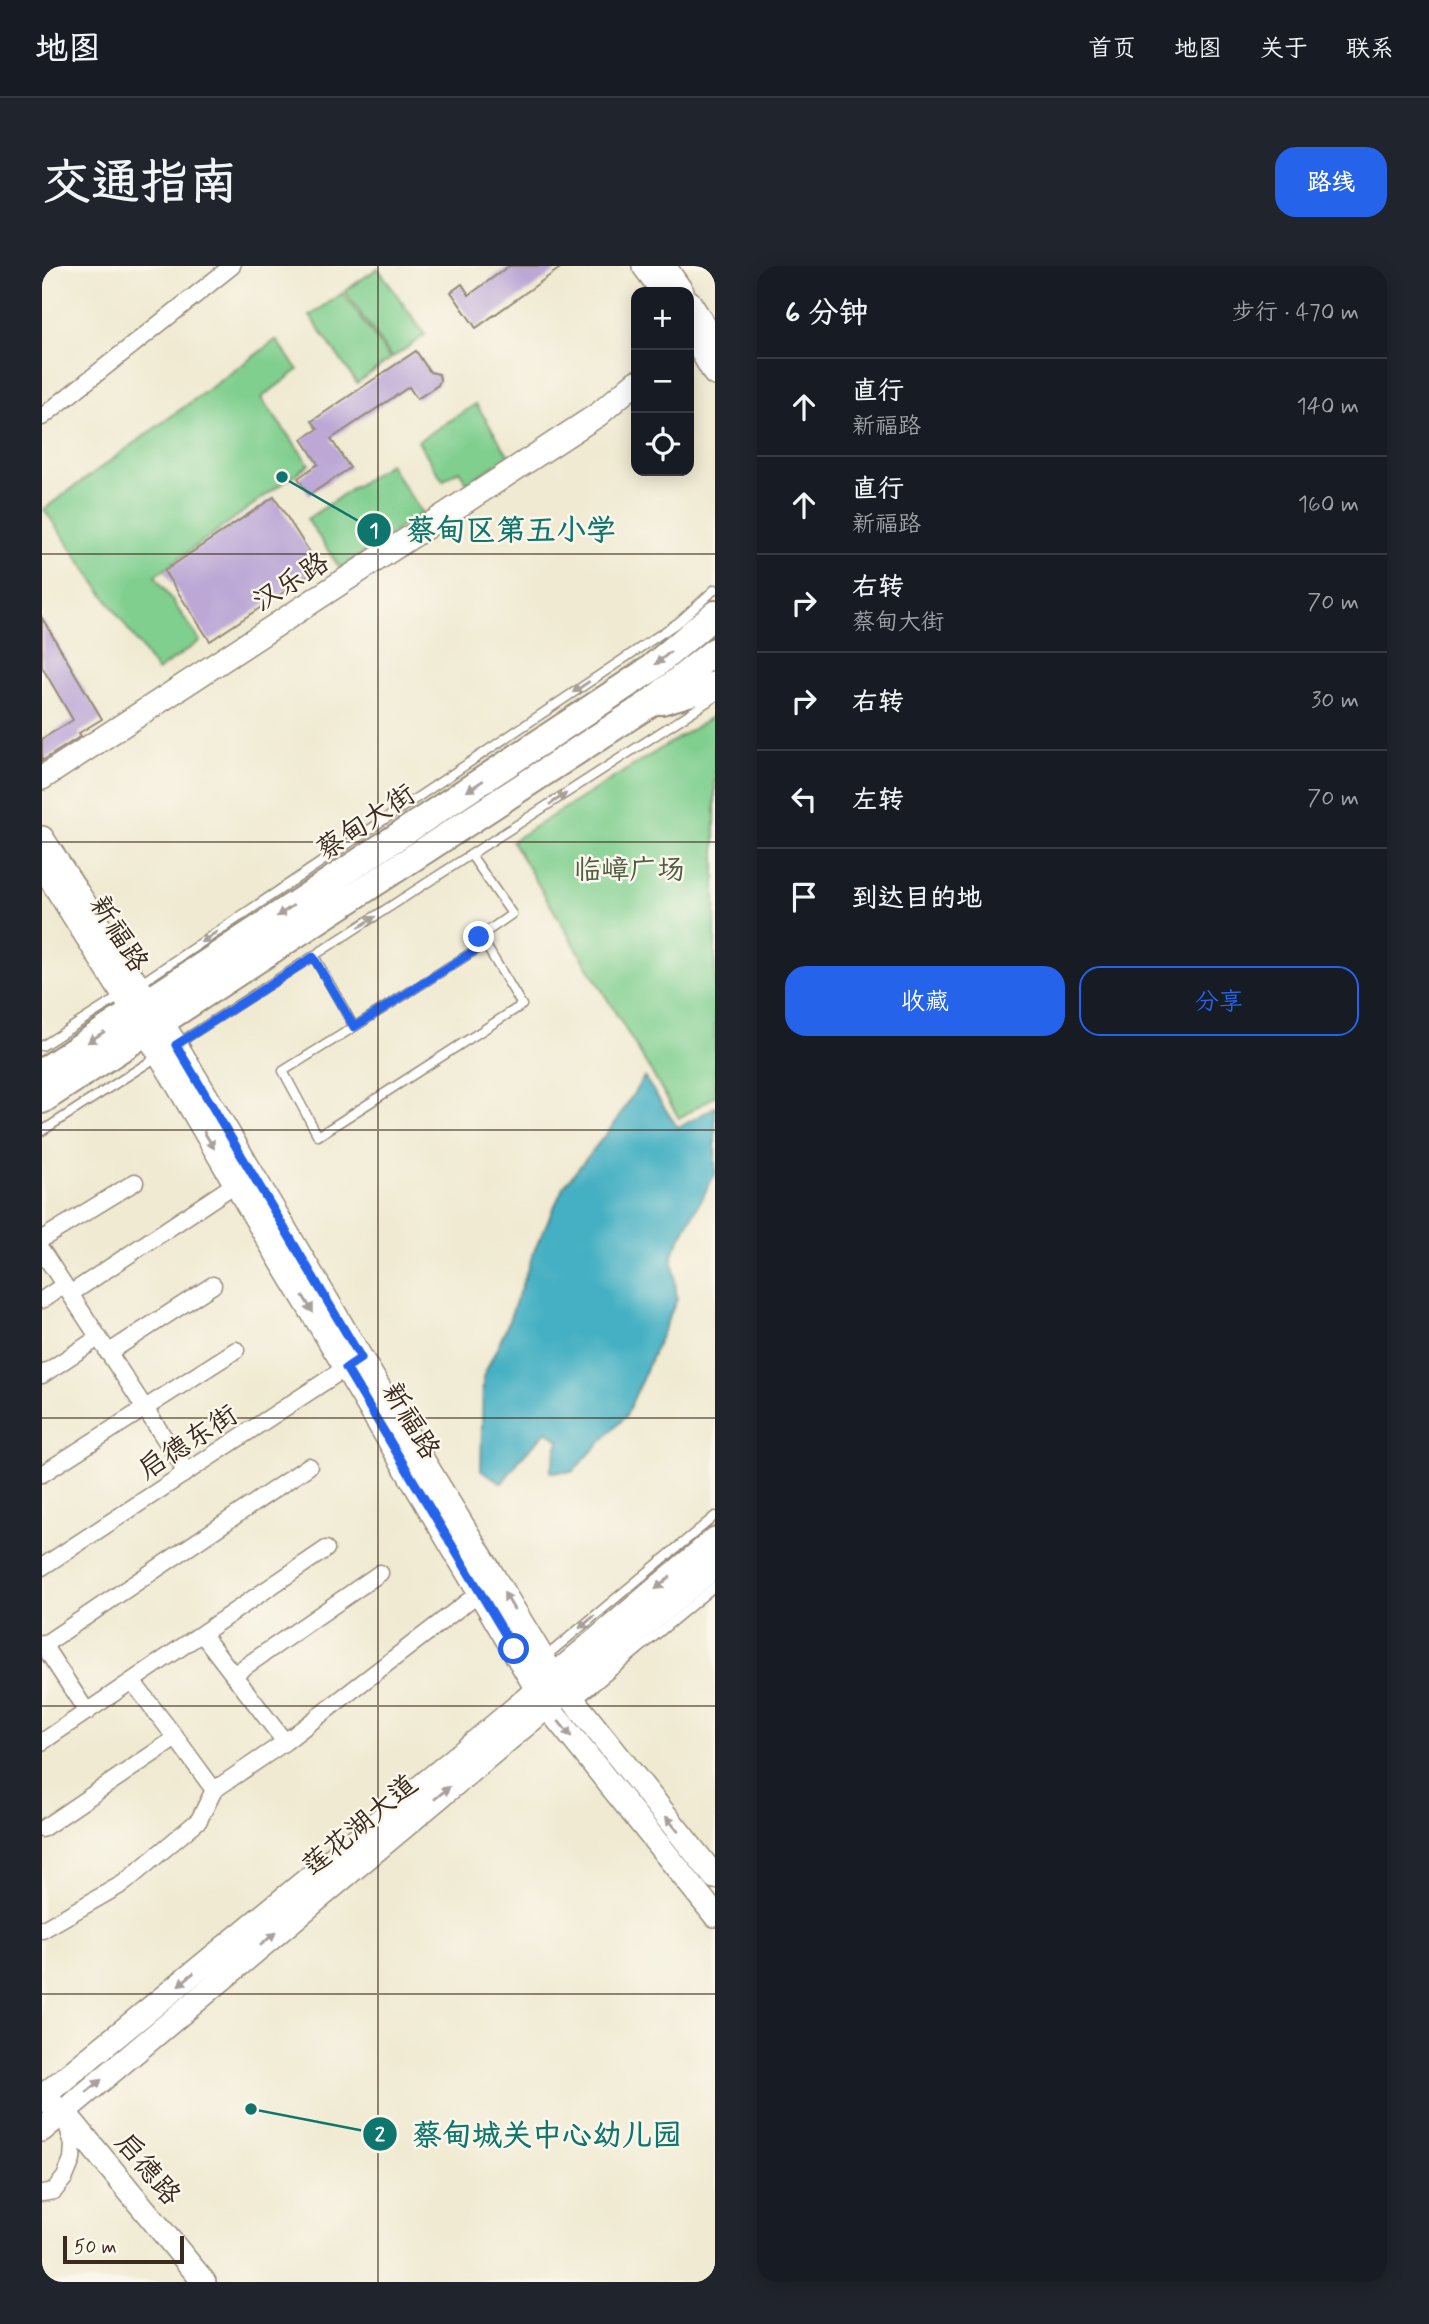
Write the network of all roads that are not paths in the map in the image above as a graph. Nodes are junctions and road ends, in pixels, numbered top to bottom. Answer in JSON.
{"nodes":[{"id":1,"x":232,"y":266,"type":"edge"},
{"id":2,"x":644,"y":266,"type":"edge"},
{"id":3,"x":664,"y":266,"type":"edge"},
{"id":4,"x":659,"y":287,"type":"edge"},
{"id":5,"x":679,"y":287,"type":"edge"},
{"id":6,"x":694,"y":332,"type":"edge"},
{"id":7,"x":694,"y":333,"type":"edge"},
{"id":8,"x":715,"y":343,"type":"edge"},
{"id":9,"x":715,"y":374,"type":"edge"},
{"id":10,"x":631,"y":386,"type":"edge"},
{"id":11,"x":42,"y":417,"type":"edge"},
{"id":12,"x":715,"y":589,"type":"edge"},
{"id":13,"x":715,"y":614,"type":"edge"},
{"id":14,"x":715,"y":651,"type":"edge"},
{"id":15,"x":715,"y":685,"type":"edge"},
{"id":16,"x":715,"y":697,"type":"edge"},
{"id":17,"x":649,"y":704,"type":"junction"},
{"id":18,"x":42,"y":778,"type":"edge"},
{"id":19,"x":42,"y":838,"type":"edge"},
{"id":20,"x":471,"y":855,"type":"junction"},
{"id":21,"x":42,"y":865,"type":"edge"},
{"id":22,"x":485,"y":944,"type":"junction"},
{"id":23,"x":313,"y":957,"type":"junction"},
{"id":24,"x":142,"y":1008,"type":"junction"},
{"id":25,"x":354,"y":1027,"type":"junction"},
{"id":26,"x":42,"y":1046,"type":"edge"},
{"id":27,"x":168,"y":1050,"type":"junction"},
{"id":28,"x":42,"y":1072,"type":"edge"},
{"id":29,"x":42,"y":1100,"type":"edge"},
{"id":30,"x":42,"y":1131,"type":"edge"},
{"id":31,"x":135,"y":1182,"type":"dead end"},
{"id":32,"x":235,"y":1184,"type":"junction"},
{"id":33,"x":42,"y":1239,"type":"edge"},
{"id":34,"x":42,"y":1251,"type":"edge"},
{"id":35,"x":213,"y":1285,"type":"dead end"},
{"id":36,"x":67,"y":1290,"type":"junction"},
{"id":37,"x":42,"y":1300,"type":"edge"},
{"id":38,"x":98,"y":1338,"type":"junction"},
{"id":39,"x":236,"y":1350,"type":"dead end"},
{"id":40,"x":108,"y":1353,"type":"junction"},
{"id":41,"x":354,"y":1363,"type":"junction"},
{"id":42,"x":42,"y":1375,"type":"edge"},
{"id":43,"x":144,"y":1409,"type":"junction"},
{"id":44,"x":309,"y":1466,"type":"dead end"},
{"id":45,"x":42,"y":1474,"type":"edge"},
{"id":46,"x":183,"y":1475,"type":"junction"},
{"id":47,"x":715,"y":1516,"type":"edge"},
{"id":48,"x":715,"y":1539,"type":"edge"},
{"id":49,"x":326,"y":1549,"type":"dead end"},
{"id":50,"x":715,"y":1566,"type":"edge"},
{"id":51,"x":42,"y":1567,"type":"edge"},
{"id":52,"x":380,"y":1573,"type":"dead end"},
{"id":53,"x":715,"y":1586,"type":"edge"},
{"id":54,"x":480,"y":1592,"type":"junction"},
{"id":55,"x":202,"y":1634,"type":"junction"},
{"id":56,"x":43,"y":1645,"type":"edge"},
{"id":57,"x":233,"y":1675,"type":"junction"},
{"id":58,"x":132,"y":1681,"type":"junction"},
{"id":59,"x":554,"y":1687,"type":"junction"},
{"id":60,"x":87,"y":1712,"type":"junction"},
{"id":61,"x":176,"y":1738,"type":"junction"},
{"id":62,"x":42,"y":1742,"type":"edge"},
{"id":63,"x":285,"y":1742,"type":"junction"},
{"id":64,"x":214,"y":1790,"type":"junction"},
{"id":65,"x":42,"y":1829,"type":"edge"},
{"id":66,"x":715,"y":1877,"type":"edge"},
{"id":67,"x":715,"y":1915,"type":"edge"},
{"id":68,"x":42,"y":1930,"type":"edge"},
{"id":69,"x":42,"y":2098,"type":"edge"},
{"id":70,"x":64,"y":2112,"type":"junction"},
{"id":71,"x":42,"y":2130,"type":"edge"},
{"id":72,"x":42,"y":2193,"type":"edge"},
{"id":73,"x":204,"y":2282,"type":"edge"}],
"edges":[{"from":1,"to":11,"type":"street"},
{"from":2,"to":4,"type":"street"},
{"from":3,"to":5,"type":"street"},
{"from":6,"to":8,"type":"street"},
{"from":7,"to":9,"type":"street"},
{"from":10,"to":18,"type":"street","name":"汉乐路"},
{"from":12,"to":24,"type":"lane","name":"蔡甸大街","one_way":true},
{"from":13,"to":24,"type":"main road","name":"蔡甸大街","one_way":true},
{"from":14,"to":17,"type":"main road","name":"蔡甸大街"},
{"from":15,"to":17,"type":"main road"},
{"from":20,"to":16,"type":"lane","one_way":true},
{"from":17,"to":24,"type":"main road","name":"蔡甸大街"},
{"from":19,"to":24,"type":"street","name":"新福路"},
{"from":20,"to":22,"type":"lane"},
{"from":23,"to":20,"type":"lane","one_way":true},
{"from":21,"to":24,"type":"street","name":"新福路"},
{"from":22,"to":25,"type":"lane"},
{"from":22,"to":25,"type":"lane"},
{"from":23,"to":25,"type":"lane"},
{"from":23,"to":27,"type":"lane"},
{"from":24,"to":26,"type":"lane","name":"蔡甸大街"},
{"from":24,"to":27,"type":"street","name":"新福路"},
{"from":24,"to":28,"type":"main road","name":"蔡甸大街","one_way":true},
{"from":24,"to":29,"type":"main road","name":"蔡甸大街"},
{"from":27,"to":30,"type":"lane"},
{"from":27,"to":32,"type":"street","name":"新福路","one_way":true},
{"from":27,"to":41,"type":"street","name":"新福路"},
{"from":31,"to":33,"type":"street"},
{"from":32,"to":36,"type":"street"},
{"from":32,"to":41,"type":"street","name":"新福路","one_way":true},
{"from":34,"to":36,"type":"street"},
{"from":35,"to":40,"type":"street"},
{"from":36,"to":37,"type":"street"},
{"from":36,"to":38,"type":"street"},
{"from":38,"to":40,"type":"street"},
{"from":38,"to":42,"type":"street"},
{"from":39,"to":43,"type":"street"},
{"from":40,"to":43,"type":"street"},
{"from":41,"to":46,"type":"street","name":"启德东街"},
{"from":41,"to":54,"type":"street","name":"新福路"},
{"from":59,"to":41,"type":"street","name":"新福路","one_way":true},
{"from":43,"to":45,"type":"street"},
{"from":43,"to":46,"type":"street"},
{"from":44,"to":56,"type":"street"},
{"from":46,"to":51,"type":"street","name":"启德东街"},
{"from":47,"to":59,"type":"lane","name":"莲花湖大道","one_way":true},
{"from":48,"to":59,"type":"street","name":"莲花湖大道","one_way":true},
{"from":49,"to":55,"type":"street"},
{"from":50,"to":59,"type":"street","name":"莲花湖大道"},
{"from":52,"to":57,"type":"street"},
{"from":53,"to":59,"type":"lane","name":"莲花湖大道"},
{"from":54,"to":59,"type":"street","name":"新福路"},
{"from":54,"to":63,"type":"street"},
{"from":55,"to":57,"type":"street"},
{"from":55,"to":58,"type":"street"},
{"from":56,"to":60,"type":"street"},
{"from":57,"to":63,"type":"street"},
{"from":58,"to":60,"type":"street"},
{"from":58,"to":61,"type":"street"},
{"from":66,"to":59,"type":"street","name":"新福路","one_way":true},
{"from":59,"to":67,"type":"street","name":"新福路","one_way":true},
{"from":59,"to":69,"type":"street","name":"莲花湖大道","one_way":true},
{"from":70,"to":59,"type":"street","name":"莲花湖大道","one_way":true},
{"from":60,"to":62,"type":"street"},
{"from":61,"to":64,"type":"street"},
{"from":61,"to":65,"type":"street"},
{"from":63,"to":64,"type":"street"},
{"from":64,"to":68,"type":"street"},
{"from":69,"to":70,"type":"street","name":"启德路"},
{"from":70,"to":71,"type":"street","name":"莲花湖大道"},
{"from":70,"to":72,"type":"street"},
{"from":70,"to":73,"type":"street","name":"启德路"}]}
